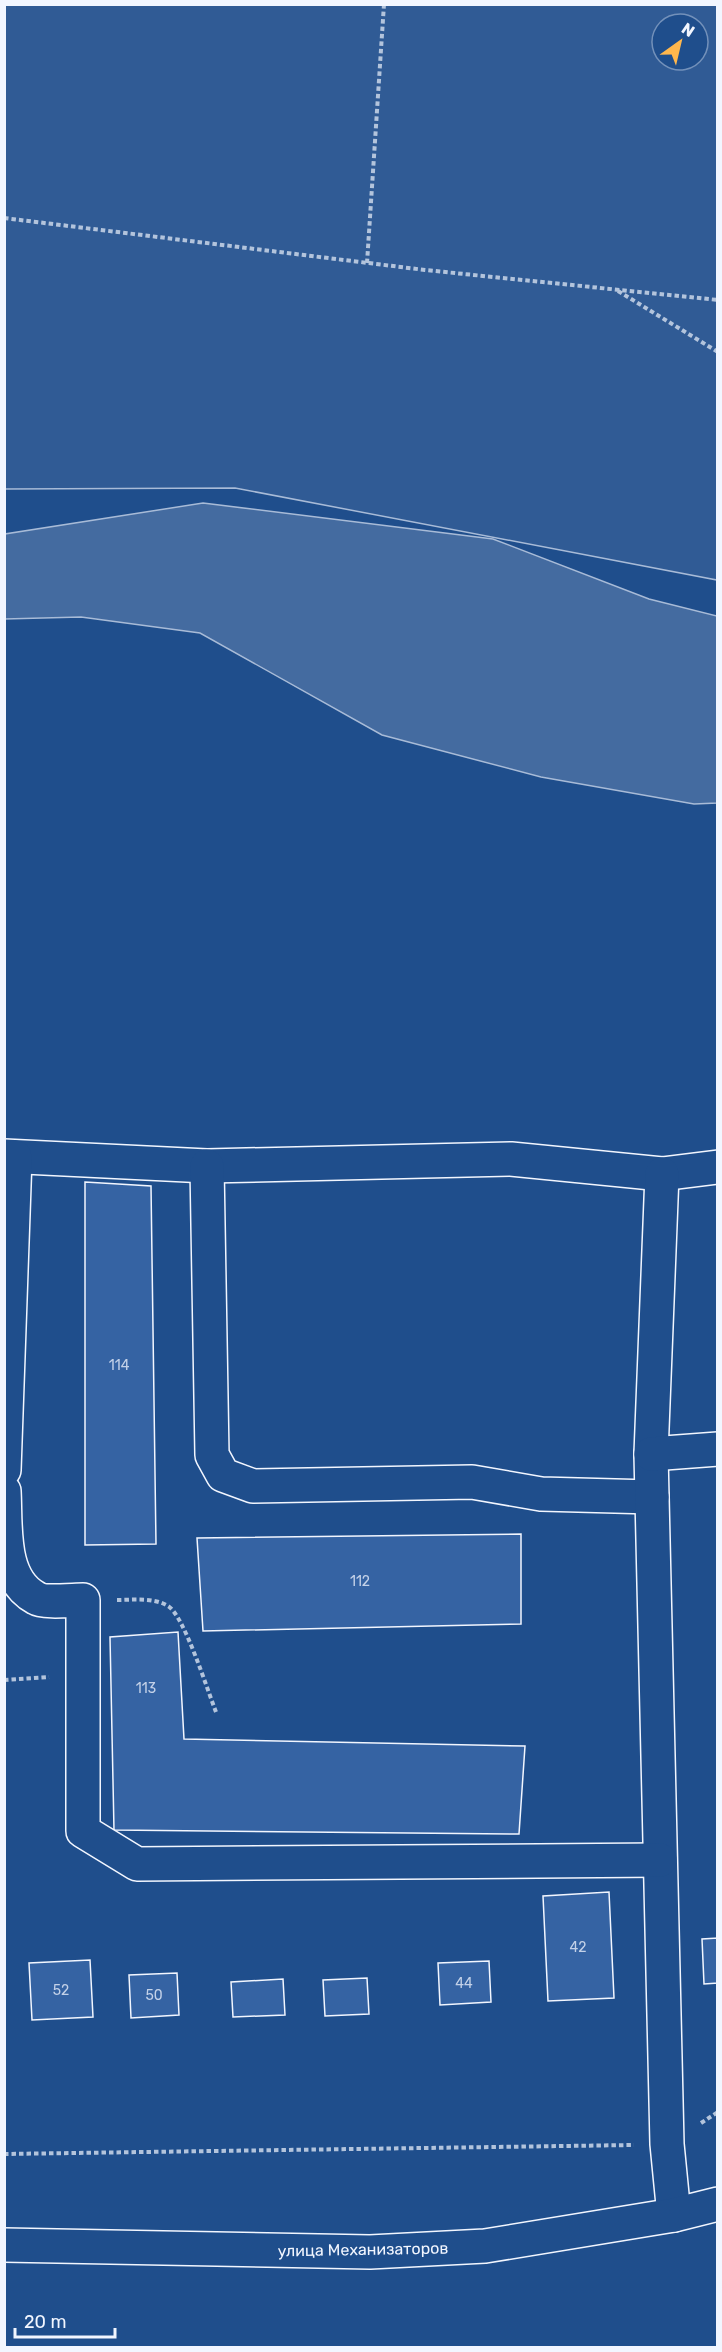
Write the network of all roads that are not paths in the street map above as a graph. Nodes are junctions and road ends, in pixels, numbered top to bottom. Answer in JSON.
{"nodes":[{"id":1,"x":10,"y":1156,"type":"edge"},
{"id":2,"x":207,"y":1166,"type":"junction"},
{"id":3,"x":717,"y":1167,"type":"edge"},
{"id":4,"x":662,"y":1174,"type":"junction"},
{"id":5,"x":717,"y":1449,"type":"edge"},
{"id":6,"x":651,"y":1454,"type":"junction"},
{"id":7,"x":4,"y":1470,"type":"edge"},
{"id":8,"x":4,"y":1491,"type":"edge"},
{"id":9,"x":652,"y":1497,"type":"junction"},
{"id":10,"x":660,"y":1860,"type":"junction"},
{"id":11,"x":717,"y":2204,"type":"edge"},
{"id":12,"x":674,"y":2215,"type":"junction"},
{"id":13,"x":4,"y":2245,"type":"edge"}],
"edges":[{"from":1,"to":2,"type":"street"},
{"from":1,"to":7,"type":"street"},
{"from":2,"to":4,"type":"street"},
{"from":2,"to":9,"type":"street"},
{"from":3,"to":4,"type":"street"},
{"from":4,"to":6,"type":"street"},
{"from":5,"to":6,"type":"street"},
{"from":6,"to":9,"type":"street"},
{"from":8,"to":10,"type":"street"},
{"from":9,"to":10,"type":"street"},
{"from":10,"to":12,"type":"street"},
{"from":11,"to":12,"type":"street","name":"улица Механизаторов"},
{"from":12,"to":13,"type":"street","name":"улица Механизаторов"}]}
